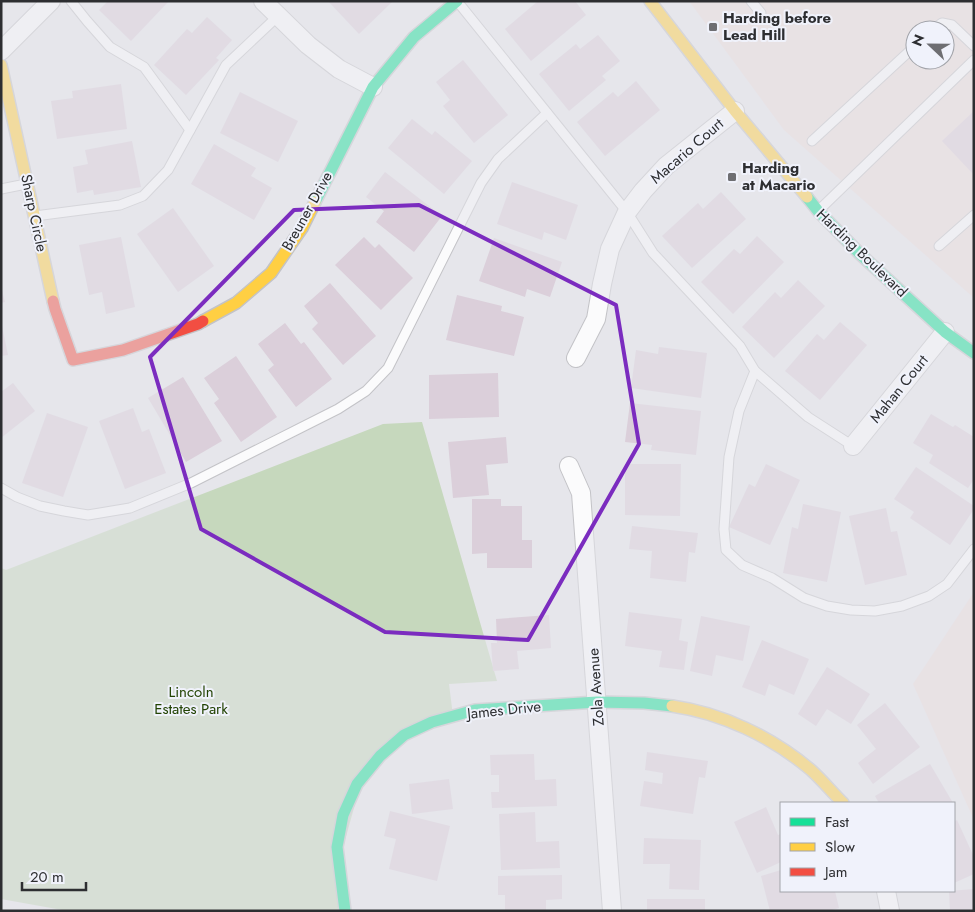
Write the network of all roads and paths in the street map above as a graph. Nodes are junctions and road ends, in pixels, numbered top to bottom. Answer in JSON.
{"nodes":[{"id":1,"x":51,"y":1,"type":"edge"},
{"id":2,"x":71,"y":1,"type":"edge"},
{"id":3,"x":263,"y":1,"type":"edge"},
{"id":4,"x":457,"y":1,"type":"edge"},
{"id":5,"x":650,"y":1,"type":"edge"},
{"id":6,"x":751,"y":1,"type":"edge"},
{"id":7,"x":761,"y":13,"type":"dead end"},
{"id":8,"x":278,"y":16,"type":"junction"},
{"id":9,"x":955,"y":28,"type":"edge"},
{"id":10,"x":974,"y":46,"type":"edge"},
{"id":11,"x":1,"y":51,"type":"edge"},
{"id":12,"x":905,"y":55,"type":"edge"},
{"id":13,"x":974,"y":60,"type":"edge"},
{"id":14,"x":1,"y":64,"type":"edge"},
{"id":15,"x":373,"y":87,"type":"junction"},
{"id":16,"x":735,"y":110,"type":"junction"},
{"id":17,"x":547,"y":113,"type":"junction"},
{"id":18,"x":190,"y":130,"type":"junction"},
{"id":19,"x":812,"y":141,"type":"dead end"},
{"id":20,"x":28,"y":184,"type":"junction"},
{"id":21,"x":1,"y":189,"type":"edge"},
{"id":22,"x":818,"y":211,"type":"junction"},
{"id":23,"x":627,"y":212,"type":"junction"},
{"id":24,"x":974,"y":215,"type":"edge"},
{"id":25,"x":35,"y":216,"type":"junction"},
{"id":26,"x":939,"y":246,"type":"dead end"},
{"id":27,"x":945,"y":332,"type":"junction"},
{"id":28,"x":974,"y":353,"type":"edge"},
{"id":29,"x":576,"y":358,"type":"dead end"},
{"id":30,"x":73,"y":360,"type":"joint"},
{"id":31,"x":754,"y":370,"type":"junction"},
{"id":32,"x":853,"y":446,"type":"joint"},
{"id":33,"x":569,"y":466,"type":"dead end"},
{"id":34,"x":1,"y":488,"type":"edge"},
{"id":35,"x":974,"y":549,"type":"edge"},
{"id":36,"x":597,"y":702,"type":"junction"},
{"id":37,"x":841,"y":802,"type":"edge"},
{"id":38,"x":886,"y":892,"type":"edge"},
{"id":39,"x":345,"y":911,"type":"edge"},
{"id":40,"x":612,"y":911,"type":"edge"},
{"id":41,"x":890,"y":911,"type":"edge"}],
"edges":[{"from":1,"to":11,"type":"street"},
{"from":2,"to":18,"type":"lane"},
{"from":3,"to":8,"type":"street"},
{"from":4,"to":15,"type":"street","name":"Breuner Drive"},
{"from":4,"to":17,"type":"lane"},
{"from":5,"to":16,"type":"street","name":"Harding Boulevard"},
{"from":6,"to":7,"type":"lane"},
{"from":8,"to":15,"type":"street"},
{"from":8,"to":18,"type":"lane"},
{"from":9,"to":10,"type":"lane"},
{"from":12,"to":19,"type":"lane"},
{"from":13,"to":22,"type":"lane"},
{"from":14,"to":20,"type":"street","name":"Sharp Circle"},
{"from":15,"to":30,"type":"street","name":"Breuner Drive"},
{"from":16,"to":22,"type":"street","name":"Harding Boulevard"},
{"from":16,"to":23,"type":"street","name":"Macario Court"},
{"from":17,"to":23,"type":"lane"},
{"from":17,"to":34,"type":"lane"},
{"from":18,"to":25,"type":"lane"},
{"from":20,"to":21,"type":"lane"},
{"from":20,"to":25,"type":"street","name":"Sharp Circle"},
{"from":22,"to":27,"type":"street","name":"Harding Boulevard"},
{"from":23,"to":29,"type":"street","name":"Macario Court"},
{"from":23,"to":31,"type":"lane"},
{"from":24,"to":26,"type":"lane"},
{"from":25,"to":30,"type":"street","name":"Sharp Circle"},
{"from":27,"to":28,"type":"street","name":"Harding Boulevard"},
{"from":27,"to":32,"type":"street","name":"Mahan Court"},
{"from":31,"to":32,"type":"lane"},
{"from":31,"to":35,"type":"lane"},
{"from":33,"to":36,"type":"street","name":"Zola Avenue"},
{"from":36,"to":37,"type":"street","name":"James Drive"},
{"from":36,"to":39,"type":"street","name":"James Drive"},
{"from":36,"to":40,"type":"street","name":"Zola Avenue"},
{"from":38,"to":41,"type":"street"}]}
